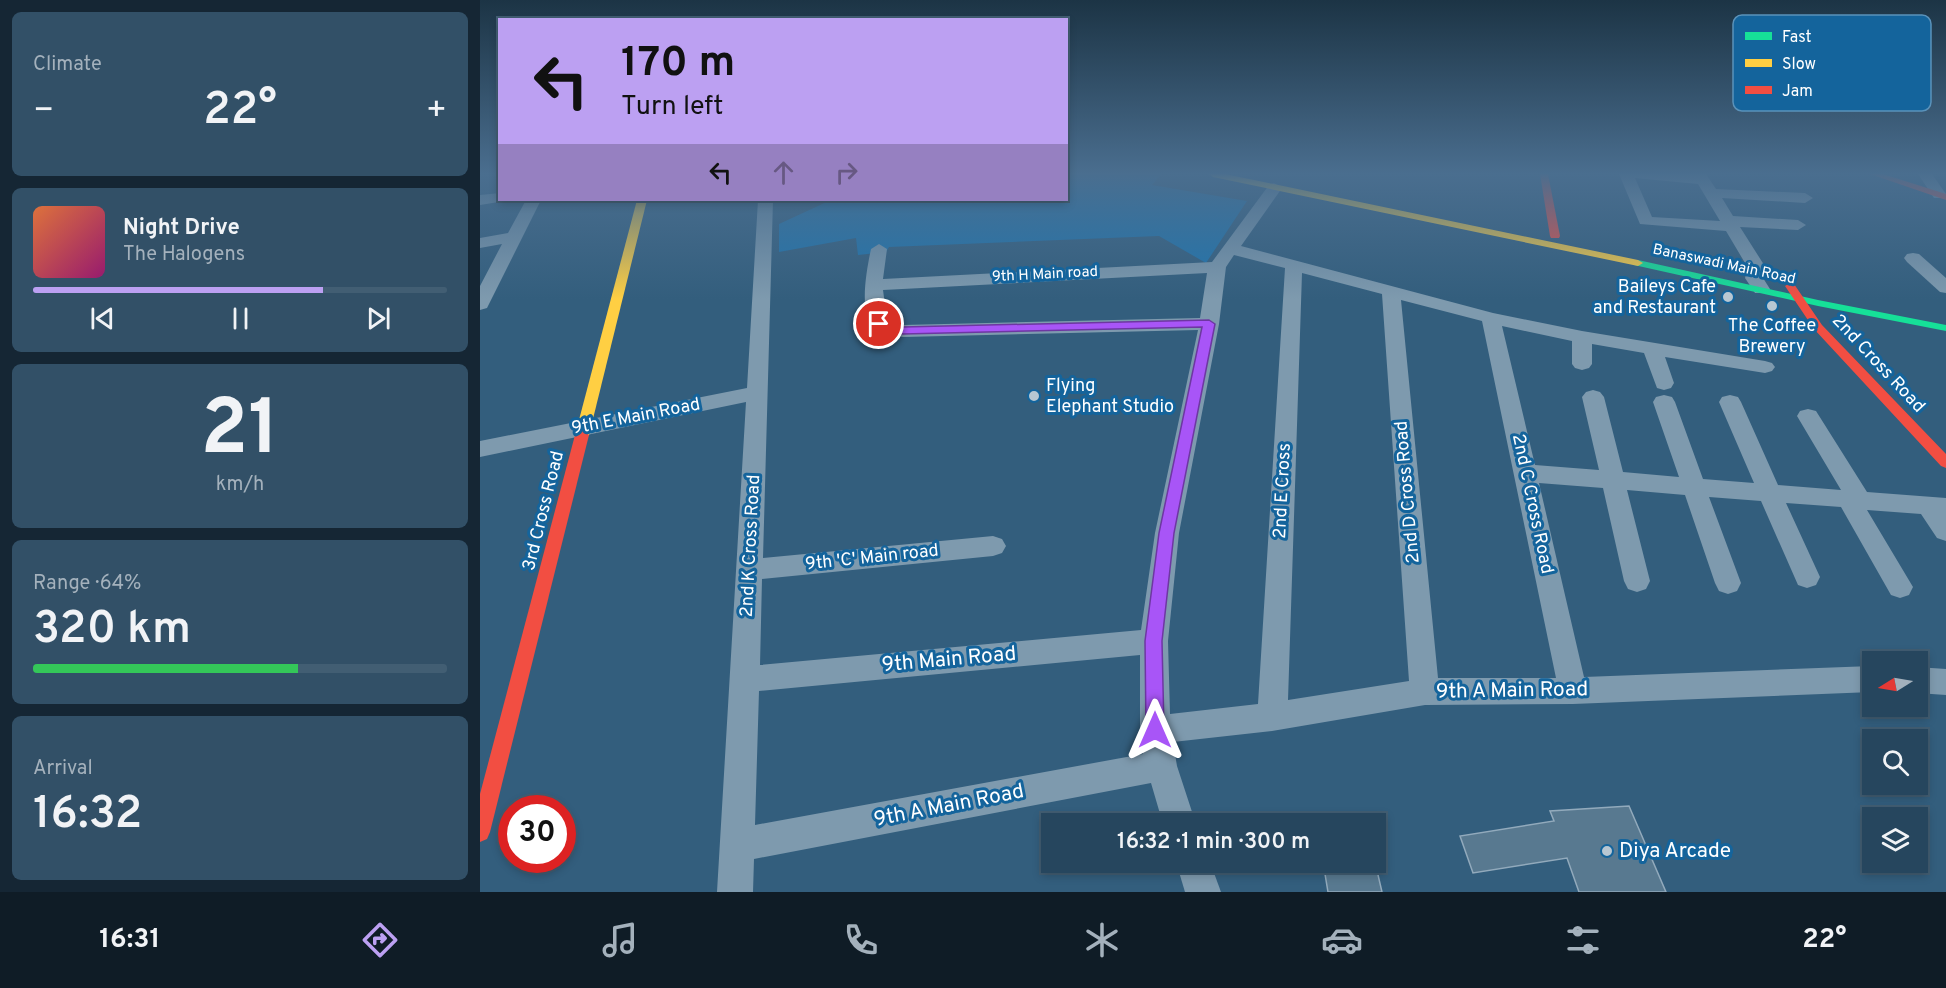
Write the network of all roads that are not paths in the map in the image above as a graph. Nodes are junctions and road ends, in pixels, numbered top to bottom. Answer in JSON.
{"nodes":[{"id":1,"x":525,"y":216,"type":"edge"},
{"id":2,"x":638,"y":216,"type":"edge"},
{"id":3,"x":765,"y":216,"type":"edge"},
{"id":4,"x":1247,"y":216,"type":"edge"},
{"id":5,"x":1422,"y":216,"type":"edge"},
{"id":6,"x":1448,"y":216,"type":"edge"},
{"id":7,"x":1551,"y":216,"type":"edge"},
{"id":8,"x":1644,"y":216,"type":"edge"},
{"id":9,"x":1725,"y":216,"type":"edge"},
{"id":10,"x":1730,"y":224,"type":"junction"},
{"id":11,"x":1797,"y":225,"type":"dead end"},
{"id":12,"x":1555,"y":236,"type":"junction"},
{"id":13,"x":514,"y":237,"type":"junction"},
{"id":14,"x":480,"y":243,"type":"edge"},
{"id":15,"x":879,"y":249,"type":"dead end"},
{"id":16,"x":1223,"y":258,"type":"junction"},
{"id":17,"x":1914,"y":258,"type":"dead end"},
{"id":18,"x":1294,"y":266,"type":"junction"},
{"id":19,"x":485,"y":282,"type":"edge"},
{"id":20,"x":1758,"y":284,"type":"junction"},
{"id":21,"x":1944,"y":284,"type":"edge"},
{"id":22,"x":873,"y":285,"type":"junction"},
{"id":23,"x":1808,"y":289,"type":"junction"},
{"id":24,"x":1391,"y":291,"type":"junction"},
{"id":25,"x":1793,"y":292,"type":"junction"},
{"id":26,"x":1818,"y":303,"type":"junction"},
{"id":27,"x":480,"y":304,"type":"edge"},
{"id":28,"x":1946,"y":315,"type":"edge"},
{"id":29,"x":1491,"y":318,"type":"junction"},
{"id":30,"x":1833,"y":321,"type":"dead end"},
{"id":31,"x":1209,"y":324,"type":"junction"},
{"id":32,"x":1946,"y":328,"type":"edge"},
{"id":33,"x":1582,"y":337,"type":"junction"},
{"id":34,"x":1653,"y":349,"type":"junction"},
{"id":35,"x":1582,"y":364,"type":"dead end"},
{"id":36,"x":1765,"y":367,"type":"dead end"},
{"id":37,"x":758,"y":393,"type":"junction"},
{"id":38,"x":1593,"y":397,"type":"dead end"},
{"id":39,"x":1730,"y":402,"type":"dead end"},
{"id":40,"x":1808,"y":416,"type":"dead end"},
{"id":41,"x":584,"y":428,"type":"junction"},
{"id":42,"x":480,"y":448,"type":"edge"},
{"id":43,"x":1946,"y":462,"type":"edge"},
{"id":44,"x":1525,"y":473,"type":"junction"},
{"id":45,"x":1612,"y":480,"type":"junction"},
{"id":46,"x":1694,"y":487,"type":"junction"},
{"id":47,"x":1770,"y":492,"type":"junction"},
{"id":48,"x":1854,"y":499,"type":"junction"},
{"id":49,"x":1937,"y":506,"type":"edge"},
{"id":50,"x":1946,"y":531,"type":"edge"},
{"id":51,"x":993,"y":546,"type":"dead end"},
{"id":52,"x":750,"y":570,"type":"junction"},
{"id":53,"x":1807,"y":577,"type":"dead end"},
{"id":54,"x":1637,"y":581,"type":"dead end"},
{"id":55,"x":1728,"y":583,"type":"dead end"},
{"id":56,"x":1900,"y":587,"type":"dead end"},
{"id":57,"x":1154,"y":641,"type":"junction"},
{"id":58,"x":745,"y":679,"type":"junction"},
{"id":59,"x":1862,"y":679,"type":"edge"},
{"id":60,"x":1928,"y":681,"type":"edge"},
{"id":61,"x":1946,"y":682,"type":"edge"},
{"id":62,"x":1573,"y":691,"type":"junction"},
{"id":63,"x":1425,"y":692,"type":"junction"},
{"id":64,"x":1272,"y":717,"type":"junction"},
{"id":65,"x":1155,"y":730,"type":"junction"},
{"id":66,"x":1161,"y":766,"type":"junction"},
{"id":67,"x":1176,"y":813,"type":"edge"},
{"id":68,"x":480,"y":832,"type":"edge"},
{"id":69,"x":737,"y":845,"type":"junction"},
{"id":70,"x":1197,"y":873,"type":"edge"},
{"id":71,"x":735,"y":892,"type":"edge"},
{"id":72,"x":1203,"y":892,"type":"edge"}],
"edges":[{"from":1,"to":13,"type":"street"},
{"from":2,"to":41,"type":"main road","name":"3rd Cross Road"},
{"from":3,"to":37,"type":"street","name":"2nd K Cross Road"},
{"from":4,"to":16,"type":"street"},
{"from":5,"to":20,"type":"main road","name":"Banaswadi Main Road"},
{"from":6,"to":12,"type":"main road","name":"Banaswadi Main Road"},
{"from":7,"to":12,"type":"main road"},
{"from":8,"to":10,"type":"street"},
{"from":9,"to":10,"type":"street"},
{"from":10,"to":11,"type":"street"},
{"from":10,"to":20,"type":"street"},
{"from":12,"to":20,"type":"main road","name":"Banaswadi Main Road"},
{"from":13,"to":14,"type":"street"},
{"from":13,"to":19,"type":"street"},
{"from":15,"to":22,"type":"street"},
{"from":16,"to":18,"type":"street","name":"9th H Main road"},
{"from":16,"to":22,"type":"street","name":"9th H Main road"},
{"from":16,"to":31,"type":"street"},
{"from":17,"to":21,"type":"street"},
{"from":18,"to":24,"type":"street","name":"9th H Main road"},
{"from":18,"to":64,"type":"street","name":"2nd E Cross"},
{"from":19,"to":27,"type":"street"},
{"from":20,"to":25,"type":"main road","name":"Banaswadi Main Road"},
{"from":22,"to":31,"type":"street"},
{"from":23,"to":25,"type":"main road","name":"Banaswadi Main Road"},
{"from":23,"to":26,"type":"main road","name":"2nd Cross Road"},
{"from":23,"to":28,"type":"main road","name":"Banaswadi Main Road"},
{"from":24,"to":29,"type":"street","name":"9th H Main road"},
{"from":24,"to":63,"type":"street","name":"2nd D Cross Road"},
{"from":25,"to":26,"type":"main road","name":"Banaswadi Main Road"},
{"from":25,"to":43,"type":"main road","name":"2nd Cross Road"},
{"from":26,"to":30,"type":"main road","name":"2nd Cross Road"},
{"from":26,"to":32,"type":"main road","name":"Banaswadi Main Road"},
{"from":29,"to":33,"type":"street","name":"9th H Main road"},
{"from":29,"to":44,"type":"street","name":"2nd C Cross Road"},
{"from":31,"to":57,"type":"street"},
{"from":33,"to":34,"type":"street","name":"9th H Main road"},
{"from":33,"to":35,"type":"street"},
{"from":34,"to":36,"type":"street","name":"9th H Main road"},
{"from":34,"to":46,"type":"street"},
{"from":37,"to":41,"type":"street","name":"9th E Main Road"},
{"from":37,"to":52,"type":"street","name":"2nd K Cross Road"},
{"from":38,"to":45,"type":"street"},
{"from":39,"to":47,"type":"street"},
{"from":40,"to":48,"type":"street"},
{"from":41,"to":42,"type":"street","name":"9th E Main Road"},
{"from":41,"to":68,"type":"main road","name":"3rd Cross Road"},
{"from":44,"to":45,"type":"street"},
{"from":44,"to":62,"type":"street","name":"2nd C Cross Road"},
{"from":45,"to":46,"type":"street"},
{"from":45,"to":54,"type":"street"},
{"from":46,"to":47,"type":"street"},
{"from":46,"to":55,"type":"street"},
{"from":47,"to":48,"type":"street"},
{"from":47,"to":53,"type":"street"},
{"from":48,"to":49,"type":"street"},
{"from":48,"to":56,"type":"street"},
{"from":49,"to":50,"type":"street"},
{"from":51,"to":52,"type":"street","name":"9th 'C' Main road"},
{"from":52,"to":58,"type":"street","name":"2nd K Cross Road"},
{"from":57,"to":58,"type":"street","name":"9th Main Road"},
{"from":57,"to":65,"type":"street"},
{"from":58,"to":69,"type":"street","name":"2nd K Cross Road"},
{"from":59,"to":62,"type":"street","name":"9th A Main Road"},
{"from":60,"to":61,"type":"street"},
{"from":62,"to":63,"type":"street","name":"9th A Main Road"},
{"from":63,"to":64,"type":"street","name":"9th A Main Road"},
{"from":64,"to":65,"type":"street","name":"9th A Main Road"},
{"from":65,"to":66,"type":"street"},
{"from":66,"to":67,"type":"street"},
{"from":66,"to":69,"type":"street","name":"9th A Main Road"},
{"from":69,"to":71,"type":"street","name":"2nd K Cross Road"},
{"from":70,"to":72,"type":"street"}]}
